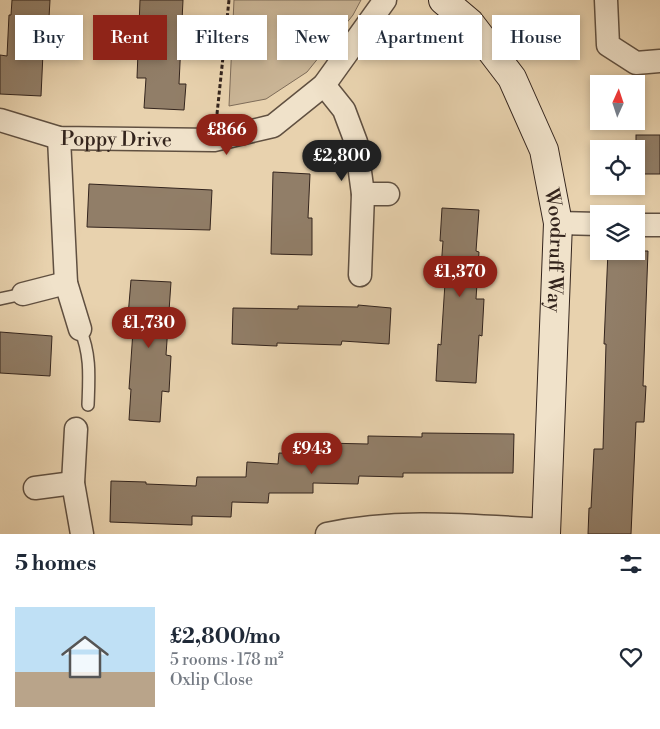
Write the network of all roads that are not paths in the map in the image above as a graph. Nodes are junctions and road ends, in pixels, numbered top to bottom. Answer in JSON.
{"nodes":[{"id":1,"x":386,"y":0,"type":"edge"},
{"id":2,"x":443,"y":0,"type":"edge"},
{"id":3,"x":606,"y":0,"type":"edge"},
{"id":4,"x":660,"y":61,"type":"edge"},
{"id":5,"x":324,"y":86,"type":"junction"},
{"id":6,"x":0,"y":120,"type":"edge"},
{"id":7,"x":59,"y":138,"type":"junction"},
{"id":8,"x":363,"y":194,"type":"junction"},
{"id":9,"x":388,"y":194,"type":"dead end"},
{"id":10,"x":558,"y":223,"type":"junction"},
{"id":11,"x":590,"y":224,"type":"edge"},
{"id":12,"x":645,"y":225,"type":"edge"},
{"id":13,"x":660,"y":225,"type":"edge"},
{"id":14,"x":360,"y":275,"type":"dead end"},
{"id":15,"x":66,"y":283,"type":"junction"},
{"id":16,"x":23,"y":294,"type":"joint"},
{"id":17,"x":0,"y":299,"type":"edge"},
{"id":18,"x":80,"y":329,"type":"joint"},
{"id":19,"x":88,"y":404,"type":"dead end"},
{"id":20,"x":76,"y":429,"type":"dead end"},
{"id":21,"x":73,"y":483,"type":"junction"},
{"id":22,"x":35,"y":488,"type":"dead end"},
{"id":23,"x":546,"y":532,"type":"edge"},
{"id":24,"x":82,"y":534,"type":"edge"},
{"id":25,"x":326,"y":534,"type":"edge"}],
"edges":[{"from":1,"to":5,"type":"street","name":"Poppy Drive"},
{"from":2,"to":10,"type":"street","name":"Woodruff Way"},
{"from":3,"to":4,"type":"street"},
{"from":5,"to":7,"type":"street","name":"Poppy Drive"},
{"from":5,"to":8,"type":"street"},
{"from":6,"to":7,"type":"street","name":"Poppy Drive"},
{"from":7,"to":15,"type":"street"},
{"from":8,"to":9,"type":"street"},
{"from":8,"to":14,"type":"street"},
{"from":10,"to":11,"type":"street"},
{"from":10,"to":23,"type":"street","name":"Woodruff Way"},
{"from":12,"to":13,"type":"street"},
{"from":15,"to":16,"type":"street"},
{"from":15,"to":18,"type":"street"},
{"from":16,"to":17,"type":"lane"},
{"from":18,"to":19,"type":"lane"},
{"from":20,"to":21,"type":"street"},
{"from":21,"to":22,"type":"street"},
{"from":21,"to":24,"type":"street"},
{"from":23,"to":25,"type":"street"}]}
